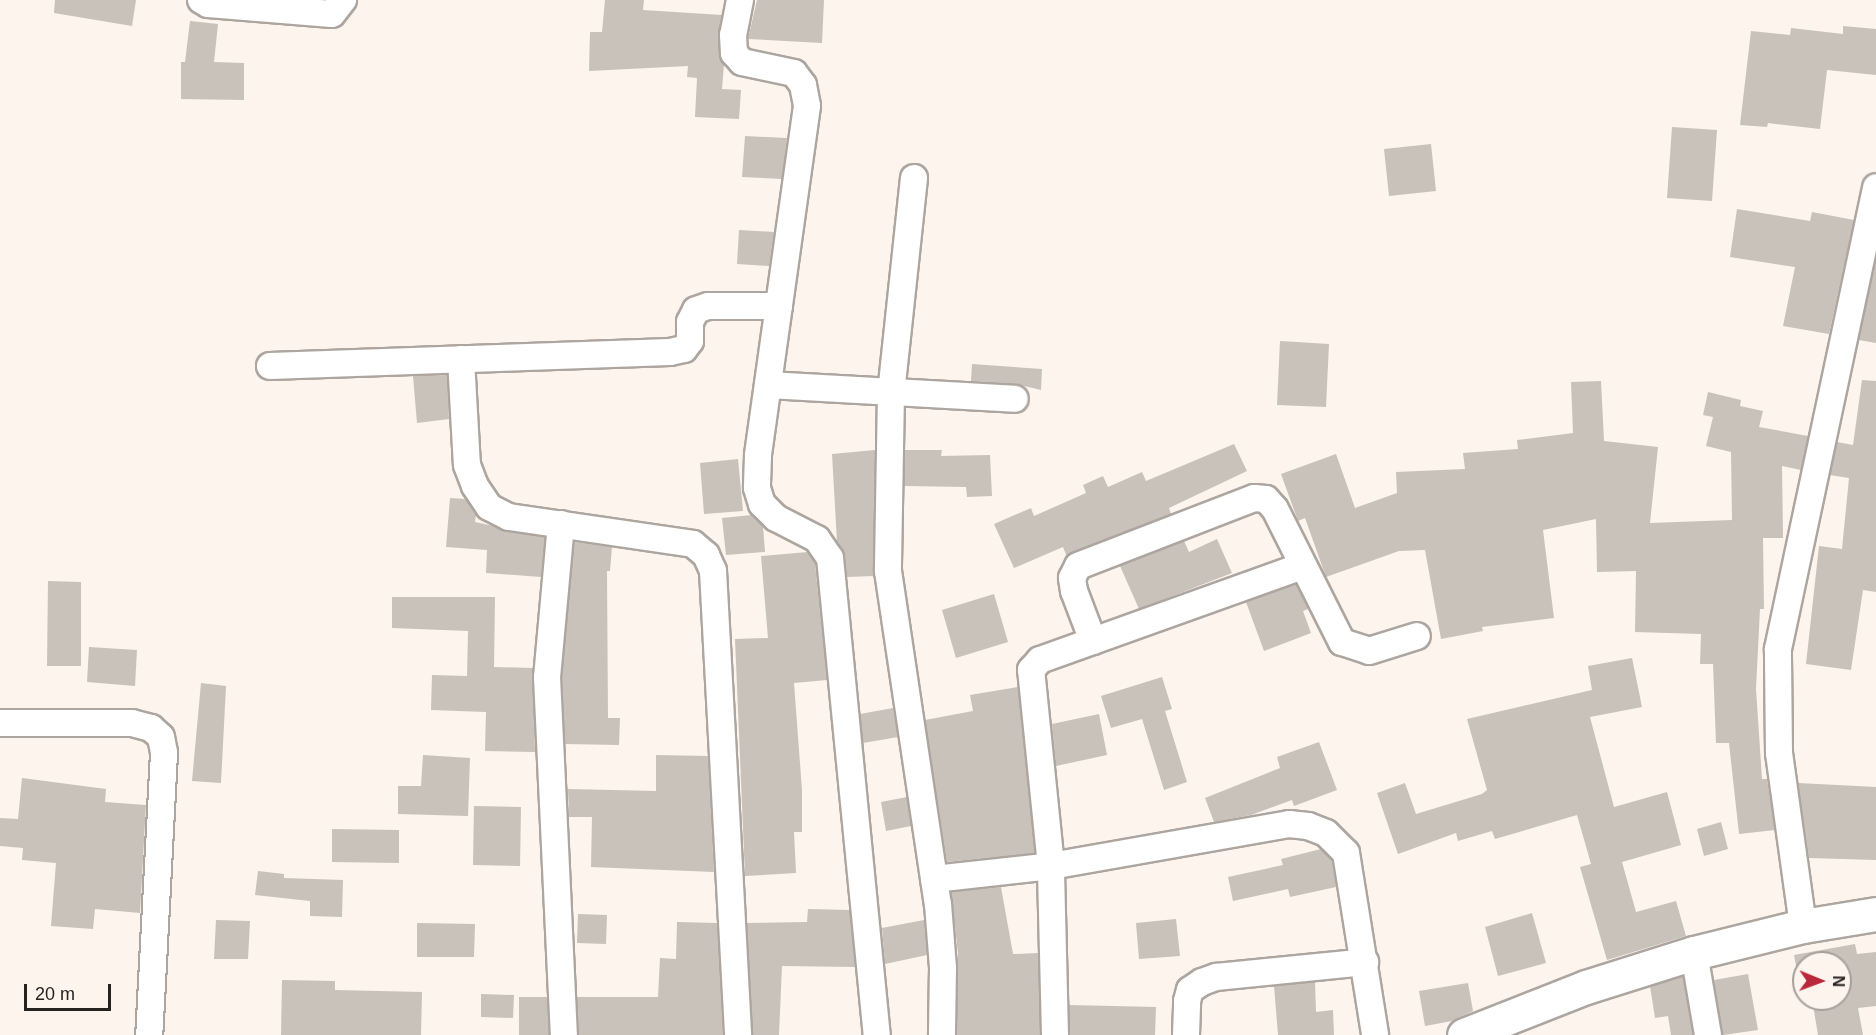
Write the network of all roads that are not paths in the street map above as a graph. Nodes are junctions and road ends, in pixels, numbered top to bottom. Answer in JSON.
{"nodes":[{"id":1,"x":201,"y":0,"type":"edge"},
{"id":2,"x":343,"y":0,"type":"edge"},
{"id":3,"x":740,"y":0,"type":"edge"},
{"id":4,"x":914,"y":178,"type":"dead end"},
{"id":5,"x":1876,"y":187,"type":"edge"},
{"id":6,"x":779,"y":306,"type":"junction"},
{"id":7,"x":461,"y":360,"type":"junction"},
{"id":8,"x":270,"y":366,"type":"dead end"},
{"id":9,"x":768,"y":385,"type":"junction"},
{"id":10,"x":891,"y":392,"type":"junction"},
{"id":11,"x":1015,"y":399,"type":"dead end"},
{"id":12,"x":561,"y":524,"type":"junction"},
{"id":13,"x":1303,"y":566,"type":"junction"},
{"id":14,"x":1417,"y":636,"type":"dead end"},
{"id":15,"x":1093,"y":641,"type":"junction"},
{"id":16,"x":0,"y":723,"type":"edge"},
{"id":17,"x":1051,"y":866,"type":"junction"},
{"id":18,"x":934,"y":879,"type":"junction"},
{"id":19,"x":1876,"y":914,"type":"edge"},
{"id":20,"x":1803,"y":926,"type":"junction"},
{"id":21,"x":1694,"y":953,"type":"junction"},
{"id":22,"x":1365,"y":962,"type":"junction"},
{"id":23,"x":149,"y":1035,"type":"edge"},
{"id":24,"x":564,"y":1035,"type":"edge"},
{"id":25,"x":738,"y":1035,"type":"edge"},
{"id":26,"x":877,"y":1035,"type":"edge"},
{"id":27,"x":942,"y":1035,"type":"edge"},
{"id":28,"x":1055,"y":1035,"type":"edge"},
{"id":29,"x":1186,"y":1035,"type":"edge"},
{"id":30,"x":1375,"y":1035,"type":"edge"},
{"id":31,"x":1464,"y":1035,"type":"edge"},
{"id":32,"x":1708,"y":1035,"type":"edge"}],
"edges":[{"from":1,"to":2,"type":"street"},
{"from":3,"to":6,"type":"street"},
{"from":4,"to":10,"type":"street"},
{"from":5,"to":20,"type":"street"},
{"from":6,"to":7,"type":"street"},
{"from":6,"to":9,"type":"street"},
{"from":7,"to":8,"type":"street"},
{"from":7,"to":12,"type":"street"},
{"from":9,"to":10,"type":"street"},
{"from":9,"to":26,"type":"street"},
{"from":10,"to":11,"type":"street"},
{"from":10,"to":18,"type":"street"},
{"from":12,"to":24,"type":"street"},
{"from":12,"to":25,"type":"street"},
{"from":13,"to":14,"type":"street"},
{"from":13,"to":15,"type":"street"},
{"from":13,"to":15,"type":"street"},
{"from":15,"to":17,"type":"street"},
{"from":16,"to":23,"type":"street"},
{"from":17,"to":18,"type":"street"},
{"from":17,"to":22,"type":"street"},
{"from":17,"to":28,"type":"street"},
{"from":18,"to":27,"type":"street"},
{"from":19,"to":20,"type":"street"},
{"from":20,"to":21,"type":"street"},
{"from":21,"to":31,"type":"street"},
{"from":21,"to":32,"type":"street"},
{"from":22,"to":29,"type":"street"},
{"from":22,"to":30,"type":"street"}]}
